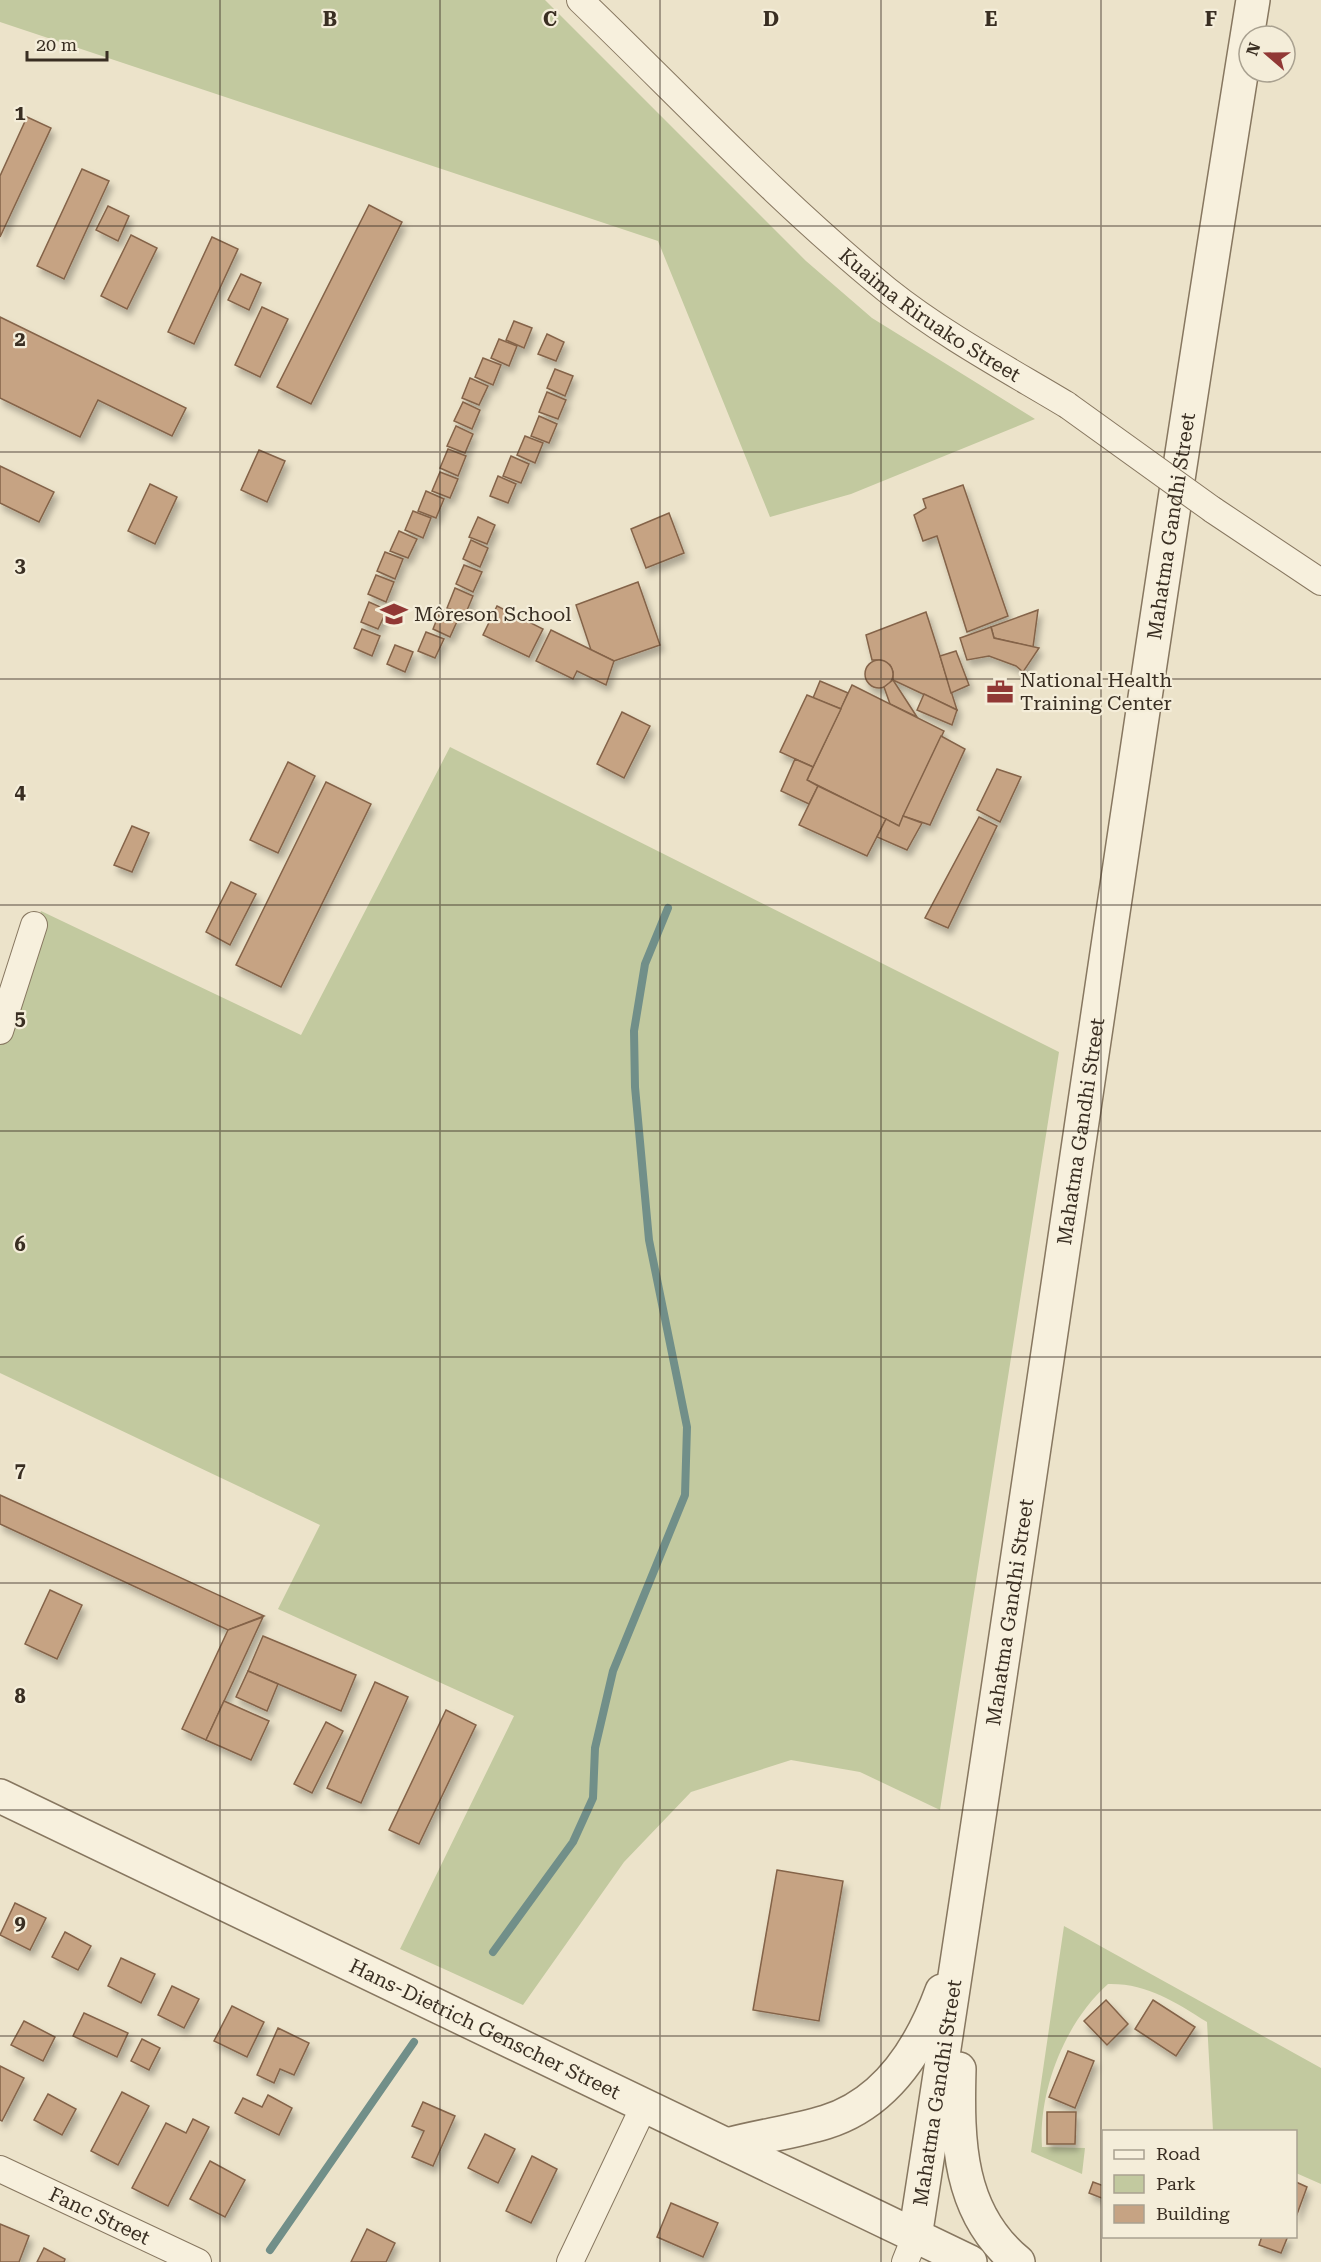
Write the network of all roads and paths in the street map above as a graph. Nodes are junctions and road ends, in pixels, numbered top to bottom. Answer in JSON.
{"nodes":[{"id":1,"x":580,"y":0,"type":"edge"},
{"id":2,"x":1253,"y":0,"type":"edge"},
{"id":3,"x":1321,"y":582,"type":"edge"},
{"id":4,"x":34,"y":926,"type":"dead end"},
{"id":5,"x":0,"y":1031,"type":"edge"},
{"id":6,"x":0,"y":1796,"type":"edge"},
{"id":7,"x":963,"y":1932,"type":"junction"},
{"id":8,"x":645,"y":2104,"type":"junction"},
{"id":9,"x":727,"y":2145,"type":"junction"},
{"id":10,"x":0,"y":2169,"type":"edge"},
{"id":11,"x":910,"y":2250,"type":"edge"},
{"id":12,"x":198,"y":2262,"type":"edge"},
{"id":13,"x":570,"y":2262,"type":"edge"},
{"id":14,"x":970,"y":2262,"type":"edge"},
{"id":15,"x":1018,"y":2262,"type":"edge"}],
"edges":[{"from":1,"to":3,"type":"street","name":"Kuaima Riruako Street","bridge":true},
{"from":2,"to":7,"type":"street","name":"Mahatma Gandhi Street"},
{"from":4,"to":5,"type":"street"},
{"from":6,"to":8,"type":"street","name":"Hans-Dietrich Genscher Street"},
{"from":7,"to":9,"type":"street"},
{"from":7,"to":11,"type":"street","name":"Mahatma Gandhi Street"},
{"from":7,"to":15,"type":"street"},
{"from":8,"to":9,"type":"street","name":"Hans-Dietrich Genscher Street"},
{"from":8,"to":13,"type":"street"},
{"from":9,"to":11,"type":"street","name":"Hans-Dietrich Genscher Street"},
{"from":10,"to":12,"type":"street","name":"Fanc Street"},
{"from":11,"to":14,"type":"street","name":"Hans-Dietrich Genscher Street"}]}
